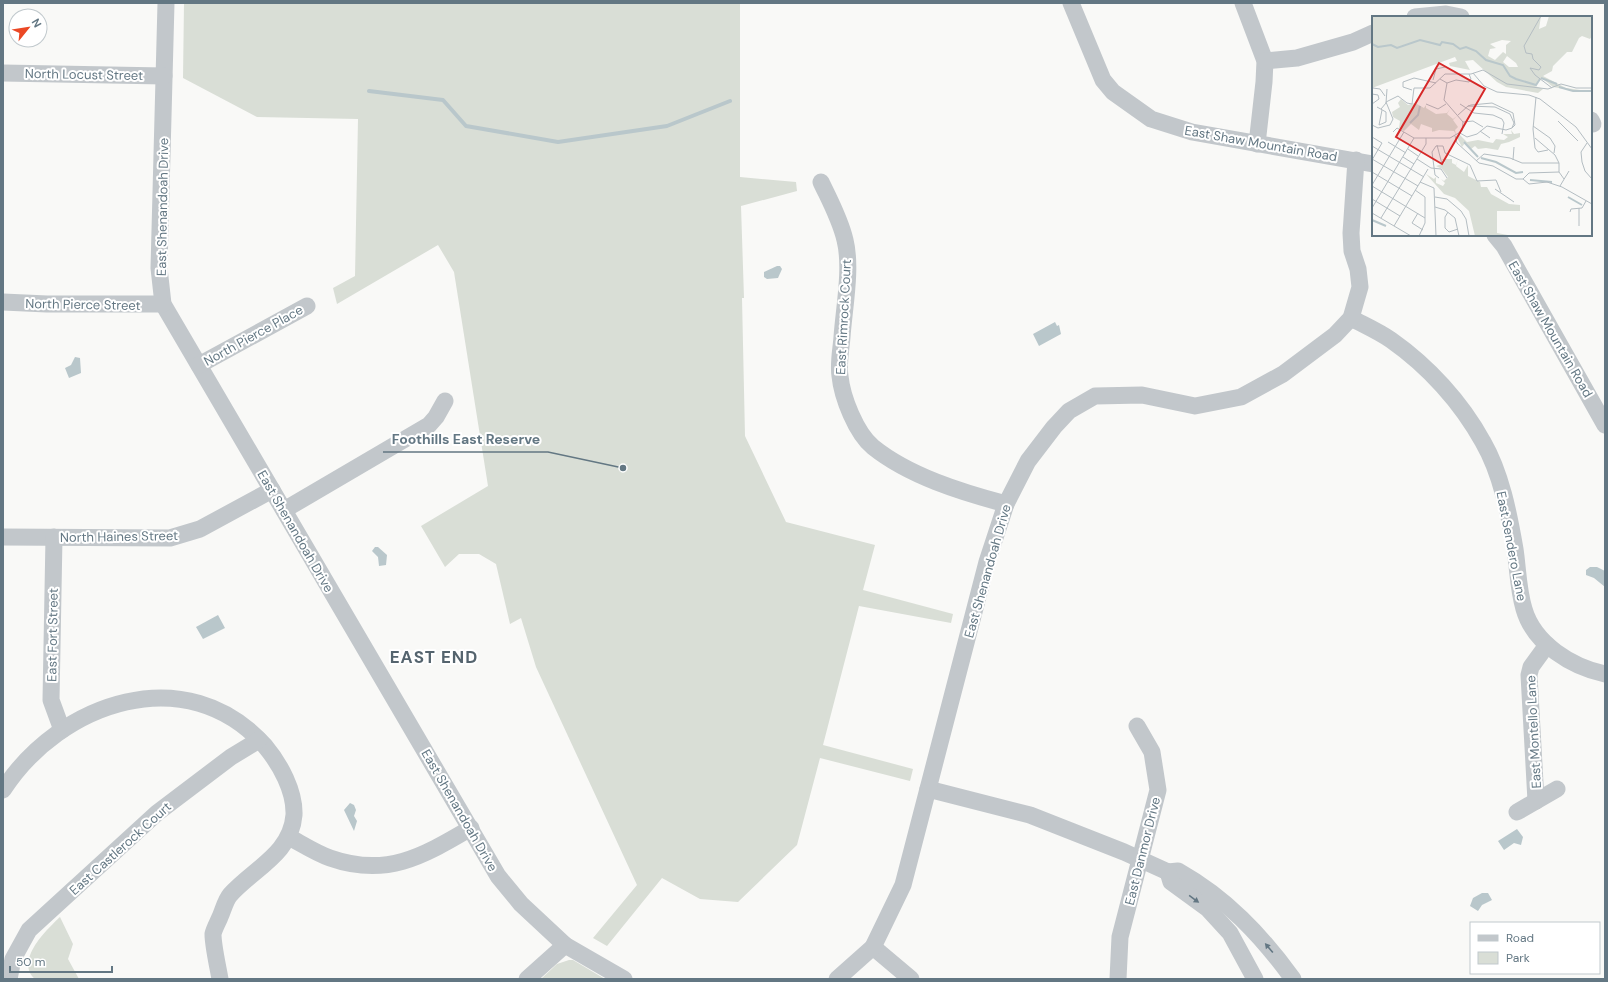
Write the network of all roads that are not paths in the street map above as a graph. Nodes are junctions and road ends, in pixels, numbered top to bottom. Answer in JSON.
{"nodes":[{"id":1,"x":166,"y":3,"type":"edge"},
{"id":2,"x":1071,"y":3,"type":"edge"},
{"id":3,"x":1243,"y":3,"type":"edge"},
{"id":4,"x":1425,"y":16,"type":"edge"},
{"id":5,"x":1456,"y":16,"type":"edge"},
{"id":6,"x":1372,"y":33,"type":"edge"},
{"id":7,"x":1265,"y":61,"type":"junction"},
{"id":8,"x":3,"y":73,"type":"edge"},
{"id":9,"x":164,"y":76,"type":"junction"},
{"id":10,"x":1257,"y":144,"type":"junction"},
{"id":11,"x":1356,"y":160,"type":"junction"},
{"id":12,"x":1372,"y":164,"type":"edge"},
{"id":13,"x":821,"y":182,"type":"dead end"},
{"id":14,"x":1496,"y":236,"type":"edge"},
{"id":15,"x":3,"y":302,"type":"edge"},
{"id":16,"x":163,"y":304,"type":"junction"},
{"id":17,"x":307,"y":306,"type":"dead end"},
{"id":18,"x":1351,"y":318,"type":"junction"},
{"id":19,"x":199,"y":365,"type":"junction"},
{"id":20,"x":445,"y":402,"type":"dead end"},
{"id":21,"x":1605,"y":425,"type":"edge"},
{"id":22,"x":272,"y":490,"type":"junction"},
{"id":23,"x":1006,"y":504,"type":"junction"},
{"id":24,"x":284,"y":510,"type":"junction"},
{"id":25,"x":3,"y":536,"type":"edge"},
{"id":26,"x":54,"y":537,"type":"junction"},
{"id":27,"x":1547,"y":645,"type":"junction"},
{"id":28,"x":1605,"y":674,"type":"edge"},
{"id":29,"x":1137,"y":726,"type":"dead end"},
{"id":30,"x":62,"y":730,"type":"junction"},
{"id":31,"x":259,"y":740,"type":"junction"},
{"id":32,"x":928,"y":789,"type":"junction"},
{"id":33,"x":1557,"y":789,"type":"dead end"},
{"id":34,"x":3,"y":790,"type":"edge"},
{"id":35,"x":1536,"y":801,"type":"junction"},
{"id":36,"x":1517,"y":812,"type":"dead end"},
{"id":37,"x":471,"y":828,"type":"junction"},
{"id":38,"x":289,"y":837,"type":"junction"},
{"id":39,"x":1139,"y":860,"type":"junction"},
{"id":40,"x":1168,"y":872,"type":"junction"},
{"id":41,"x":565,"y":945,"type":"junction"},
{"id":42,"x":873,"y":947,"type":"junction"},
{"id":43,"x":9,"y":979,"type":"edge"},
{"id":44,"x":220,"y":979,"type":"edge"},
{"id":45,"x":527,"y":979,"type":"edge"},
{"id":46,"x":624,"y":979,"type":"edge"},
{"id":47,"x":837,"y":979,"type":"edge"},
{"id":48,"x":911,"y":979,"type":"edge"},
{"id":49,"x":1118,"y":979,"type":"edge"},
{"id":50,"x":1255,"y":979,"type":"edge"},
{"id":51,"x":1293,"y":979,"type":"edge"}],
"edges":[{"from":1,"to":9,"type":"street","name":"East Shenandoah Drive"},
{"from":2,"to":10,"type":"street","name":"East Shaw Mountain Road"},
{"from":3,"to":7,"type":"street"},
{"from":4,"to":5,"type":"street"},
{"from":6,"to":7,"type":"street"},
{"from":7,"to":10,"type":"street"},
{"from":8,"to":9,"type":"street","name":"North Locust Street"},
{"from":9,"to":16,"type":"street","name":"East Shenandoah Drive"},
{"from":10,"to":11,"type":"street","name":"East Shaw Mountain Road"},
{"from":11,"to":12,"type":"street","name":"East Shaw Mountain Road"},
{"from":11,"to":18,"type":"street","name":"East Shenandoah Drive"},
{"from":13,"to":23,"type":"street","name":"East Rimrock Court"},
{"from":14,"to":21,"type":"street","name":"East Shaw Mountain Road"},
{"from":15,"to":16,"type":"street","name":"North Pierce Street"},
{"from":16,"to":19,"type":"street","name":"East Shenandoah Drive"},
{"from":17,"to":19,"type":"street","name":"North Pierce Place"},
{"from":18,"to":23,"type":"street","name":"East Shenandoah Drive"},
{"from":18,"to":27,"type":"street","name":"East Sendero Lane"},
{"from":19,"to":22,"type":"street","name":"East Shenandoah Drive"},
{"from":20,"to":24,"type":"street"},
{"from":22,"to":24,"type":"street","name":"East Shenandoah Drive"},
{"from":22,"to":26,"type":"street","name":"North Haines Street"},
{"from":23,"to":32,"type":"street","name":"East Shenandoah Drive"},
{"from":24,"to":37,"type":"street","name":"East Shenandoah Drive"},
{"from":25,"to":26,"type":"street","name":"North Haines Street"},
{"from":26,"to":30,"type":"street","name":"East Fort Street"},
{"from":27,"to":28,"type":"street","name":"East Sendero Lane"},
{"from":27,"to":35,"type":"street","name":"East Montello Lane"},
{"from":29,"to":39,"type":"street","name":"East Danmor Drive"},
{"from":30,"to":31,"type":"street"},
{"from":30,"to":34,"type":"street"},
{"from":31,"to":38,"type":"street"},
{"from":31,"to":43,"type":"street","name":"East Castlerock Court"},
{"from":32,"to":39,"type":"street"},
{"from":32,"to":42,"type":"street","name":"East Shenandoah Drive"},
{"from":33,"to":35,"type":"street","name":"East Montello Lane"},
{"from":35,"to":36,"type":"street","name":"East Montello Lane"},
{"from":37,"to":38,"type":"street"},
{"from":37,"to":41,"type":"street","name":"East Shenandoah Drive"},
{"from":38,"to":44,"type":"street"},
{"from":39,"to":40,"type":"street"},
{"from":39,"to":49,"type":"street","name":"East Danmor Drive"},
{"from":40,"to":50,"type":"street","one_way":true},
{"from":51,"to":40,"type":"street","one_way":true},
{"from":41,"to":45,"type":"street"},
{"from":41,"to":46,"type":"street","name":"East Shenandoah Drive"},
{"from":42,"to":47,"type":"street","name":"East Shenandoah Drive"},
{"from":42,"to":48,"type":"street"}]}
